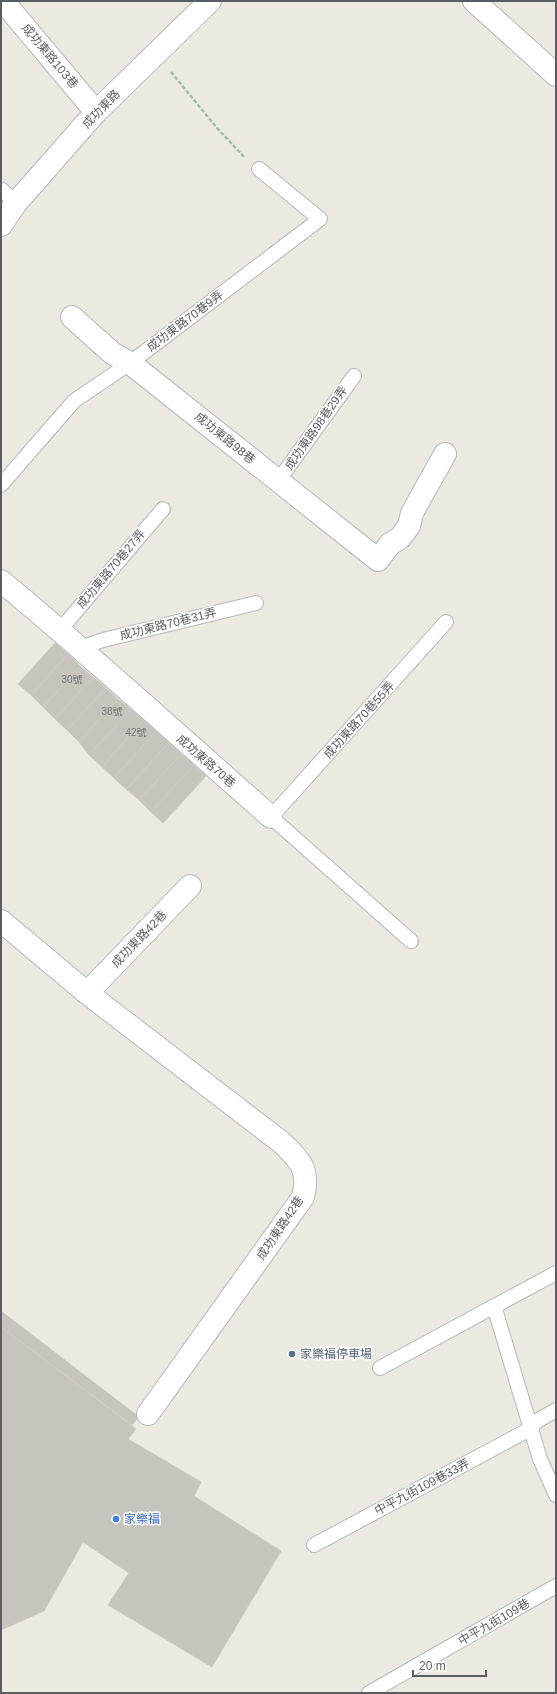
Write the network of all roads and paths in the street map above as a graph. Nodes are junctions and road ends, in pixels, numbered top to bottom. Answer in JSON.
{"nodes":[{"id":1,"x":3,"y":1,"type":"edge"},
{"id":2,"x":210,"y":1,"type":"edge"},
{"id":3,"x":474,"y":1,"type":"edge"},
{"id":4,"x":157,"y":54,"type":"junction"},
{"id":5,"x":556,"y":75,"type":"edge"},
{"id":6,"x":96,"y":112,"type":"junction"},
{"id":7,"x":259,"y":169,"type":"joint"},
{"id":8,"x":8,"y":196,"type":"edge"},
{"id":9,"x":1,"y":225,"type":"edge"},
{"id":10,"x":72,"y":317,"type":"dead end"},
{"id":11,"x":130,"y":363,"type":"junction"},
{"id":12,"x":354,"y":376,"type":"dead end"},
{"id":13,"x":445,"y":454,"type":"dead end"},
{"id":14,"x":278,"y":481,"type":"junction"},
{"id":15,"x":1,"y":485,"type":"edge"},
{"id":16,"x":163,"y":509,"type":"dead end"},
{"id":17,"x":1,"y":581,"type":"edge"},
{"id":18,"x":256,"y":603,"type":"dead end"},
{"id":19,"x":446,"y":622,"type":"dead end"},
{"id":20,"x":60,"y":630,"type":"junction"},
{"id":21,"x":80,"y":648,"type":"junction"},
{"id":22,"x":271,"y":817,"type":"junction"},
{"id":23,"x":190,"y":886,"type":"dead end"},
{"id":24,"x":1,"y":921,"type":"edge"},
{"id":25,"x":411,"y":941,"type":"dead end"},
{"id":26,"x":87,"y":993,"type":"junction"},
{"id":27,"x":556,"y":1273,"type":"edge"},
{"id":28,"x":494,"y":1306,"type":"junction"},
{"id":29,"x":380,"y":1368,"type":"dead end"},
{"id":30,"x":556,"y":1410,"type":"edge"},
{"id":31,"x":148,"y":1414,"type":"dead end"},
{"id":32,"x":530,"y":1429,"type":"junction"},
{"id":33,"x":556,"y":1495,"type":"edge"},
{"id":34,"x":314,"y":1545,"type":"dead end"},
{"id":35,"x":556,"y":1586,"type":"edge"},
{"id":36,"x":369,"y":1693,"type":"edge"}],
"edges":[{"from":1,"to":6,"type":"street","name":"成功東路103巷"},
{"from":2,"to":4,"type":"street","name":"成功東路"},
{"from":3,"to":5,"type":"street"},
{"from":4,"to":6,"type":"street","name":"成功東路"},
{"from":4,"to":7,"type":"path"},
{"from":6,"to":8,"type":"street","name":"成功東路"},
{"from":7,"to":11,"type":"lane","name":"成功東路70巷9弄"},
{"from":8,"to":9,"type":"street","name":"成功東路"},
{"from":10,"to":11,"type":"street","name":"成功東路98巷"},
{"from":11,"to":14,"type":"street","name":"成功東路98巷"},
{"from":11,"to":15,"type":"lane","name":"成功東路70巷9弄"},
{"from":12,"to":14,"type":"lane","name":"成功東路98巷29弄"},
{"from":13,"to":14,"type":"street","name":"成功東路98巷"},
{"from":16,"to":20,"type":"lane","name":"成功東路70巷27弄"},
{"from":17,"to":20,"type":"street","name":"成功東路70巷"},
{"from":18,"to":21,"type":"lane","name":"成功東路70巷31弄"},
{"from":19,"to":22,"type":"lane","name":"成功東路70巷55弄"},
{"from":20,"to":21,"type":"street","name":"成功東路70巷"},
{"from":21,"to":22,"type":"street","name":"成功東路70巷"},
{"from":22,"to":25,"type":"lane","name":"成功東路70巷"},
{"from":23,"to":26,"type":"street","name":"成功東路42巷"},
{"from":24,"to":26,"type":"street","name":"成功東路42巷"},
{"from":26,"to":31,"type":"street","name":"成功東路42巷"},
{"from":27,"to":28,"type":"lane"},
{"from":28,"to":29,"type":"lane"},
{"from":28,"to":32,"type":"lane"},
{"from":30,"to":32,"type":"lane","name":"中平九街109巷33弄"},
{"from":32,"to":33,"type":"lane"},
{"from":32,"to":34,"type":"lane","name":"中平九街109巷33弄"},
{"from":35,"to":36,"type":"lane","name":"中平九街109巷"}]}
